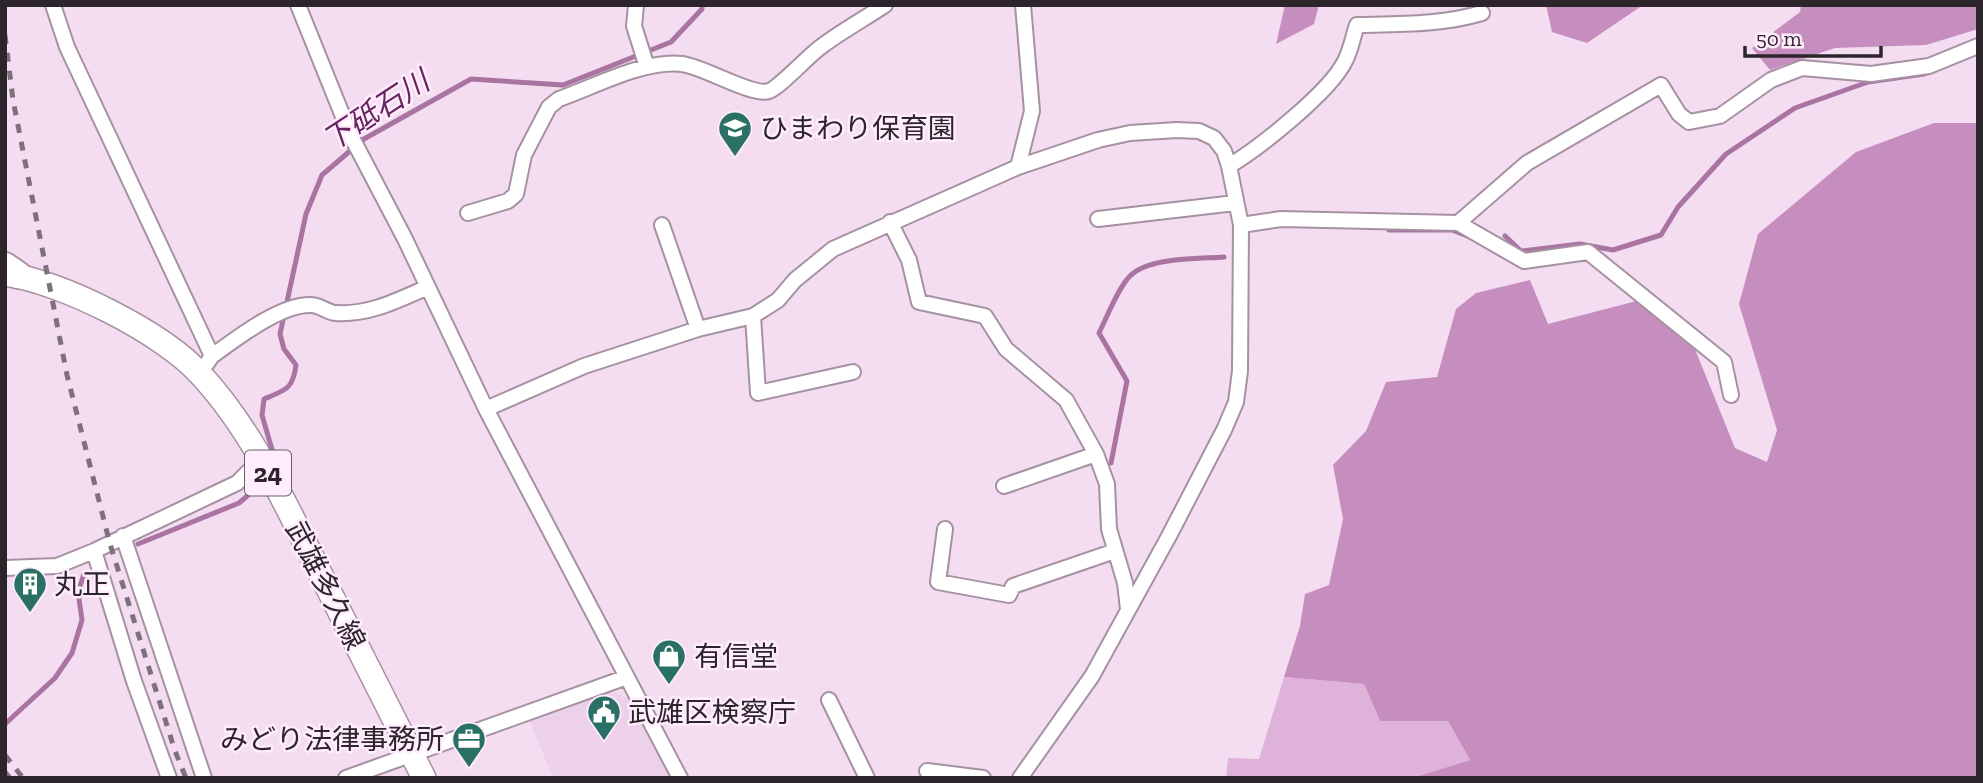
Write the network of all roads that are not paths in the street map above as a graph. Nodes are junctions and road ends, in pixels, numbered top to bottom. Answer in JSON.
{"nodes":[{"id":1,"x":53,"y":5,"type":"edge"},
{"id":2,"x":298,"y":5,"type":"edge"},
{"id":3,"x":636,"y":5,"type":"edge"},
{"id":4,"x":885,"y":5,"type":"edge"},
{"id":5,"x":1023,"y":5,"type":"edge"},
{"id":6,"x":1482,"y":13,"type":"dead end"},
{"id":7,"x":1978,"y":46,"type":"edge"},
{"id":8,"x":646,"y":67,"type":"junction"},
{"id":9,"x":1229,"y":166,"type":"junction"},
{"id":10,"x":1018,"y":167,"type":"junction"},
{"id":11,"x":1235,"y":203,"type":"junction"},
{"id":12,"x":468,"y":213,"type":"dead end"},
{"id":13,"x":1098,"y":219,"type":"dead end"},
{"id":14,"x":890,"y":222,"type":"junction"},
{"id":15,"x":1458,"y":223,"type":"junction"},
{"id":16,"x":662,"y":225,"type":"dead end"},
{"id":17,"x":1241,"y":225,"type":"junction"},
{"id":18,"x":9,"y":272,"type":"edge"},
{"id":19,"x":428,"y":287,"type":"junction"},
{"id":20,"x":752,"y":316,"type":"junction"},
{"id":21,"x":698,"y":330,"type":"junction"},
{"id":22,"x":206,"y":364,"type":"junction"},
{"id":23,"x":853,"y":372,"type":"dead end"},
{"id":24,"x":1731,"y":395,"type":"dead end"},
{"id":25,"x":486,"y":409,"type":"junction"},
{"id":26,"x":1096,"y":454,"type":"junction"},
{"id":27,"x":260,"y":460,"type":"junction"},
{"id":28,"x":1004,"y":486,"type":"dead end"},
{"id":29,"x":945,"y":529,"type":"dead end"},
{"id":30,"x":123,"y":536,"type":"junction"},
{"id":31,"x":94,"y":551,"type":"junction"},
{"id":32,"x":1115,"y":551,"type":"junction"},
{"id":33,"x":5,"y":568,"type":"edge"},
{"id":34,"x":1128,"y":609,"type":"junction"},
{"id":35,"x":627,"y":677,"type":"junction"},
{"id":36,"x":829,"y":700,"type":"dead end"},
{"id":37,"x":412,"y":754,"type":"junction"},
{"id":38,"x":927,"y":771,"type":"dead end"},
{"id":39,"x":169,"y":778,"type":"edge"},
{"id":40,"x":204,"y":778,"type":"edge"},
{"id":41,"x":346,"y":778,"type":"edge"},
{"id":42,"x":424,"y":778,"type":"edge"},
{"id":43,"x":680,"y":778,"type":"edge"},
{"id":44,"x":867,"y":778,"type":"edge"},
{"id":45,"x":983,"y":778,"type":"edge"},
{"id":46,"x":1020,"y":778,"type":"edge"}],
"edges":[{"from":1,"to":22,"type":"street"},
{"from":2,"to":19,"type":"street"},
{"from":3,"to":8,"type":"street"},
{"from":4,"to":8,"type":"street"},
{"from":5,"to":10,"type":"street"},
{"from":6,"to":9,"type":"street"},
{"from":7,"to":15,"type":"street"},
{"from":8,"to":12,"type":"street"},
{"from":9,"to":10,"type":"street"},
{"from":9,"to":11,"type":"street"},
{"from":10,"to":14,"type":"street"},
{"from":11,"to":13,"type":"street"},
{"from":11,"to":17,"type":"street"},
{"from":14,"to":20,"type":"street"},
{"from":14,"to":26,"type":"street"},
{"from":15,"to":17,"type":"street"},
{"from":15,"to":24,"type":"street"},
{"from":16,"to":21,"type":"street"},
{"from":17,"to":34,"type":"street"},
{"from":18,"to":22,"type":"main road","name":"武雄多久線","number":"24"},
{"from":19,"to":22,"type":"street"},
{"from":19,"to":25,"type":"street"},
{"from":20,"to":21,"type":"street"},
{"from":20,"to":23,"type":"street"},
{"from":21,"to":25,"type":"street"},
{"from":22,"to":27,"type":"main road","name":"武雄多久線","number":"24"},
{"from":25,"to":35,"type":"street"},
{"from":26,"to":28,"type":"street"},
{"from":26,"to":32,"type":"street"},
{"from":27,"to":30,"type":"street"},
{"from":27,"to":37,"type":"main road","name":"武雄多久線","number":"24"},
{"from":29,"to":32,"type":"street"},
{"from":30,"to":31,"type":"street"},
{"from":30,"to":40,"type":"street"},
{"from":31,"to":33,"type":"street"},
{"from":31,"to":39,"type":"street"},
{"from":32,"to":34,"type":"street"},
{"from":34,"to":46,"type":"street"},
{"from":35,"to":37,"type":"street"},
{"from":35,"to":43,"type":"street"},
{"from":36,"to":44,"type":"street"},
{"from":37,"to":41,"type":"street"},
{"from":37,"to":42,"type":"main road","name":"武雄多久線","number":"24"},
{"from":38,"to":45,"type":"street"}]}
